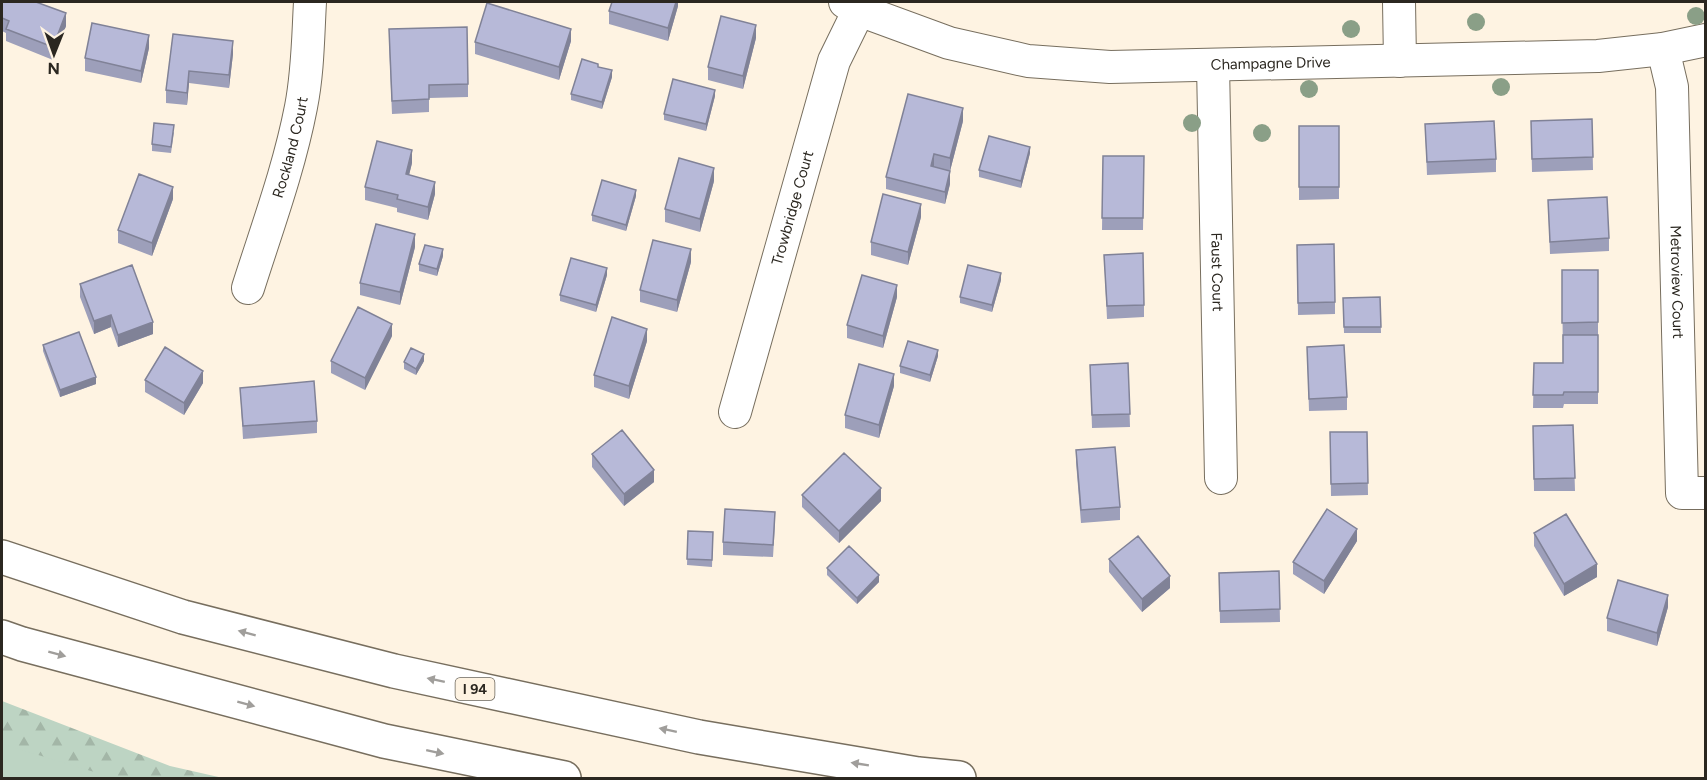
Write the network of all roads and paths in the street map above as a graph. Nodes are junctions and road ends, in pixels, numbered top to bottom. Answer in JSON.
{"nodes":[{"id":1,"x":310,"y":2,"type":"edge"},
{"id":2,"x":1399,"y":2,"type":"edge"},
{"id":3,"x":852,"y":6,"type":"edge"},
{"id":4,"x":1706,"y":40,"type":"edge"},
{"id":5,"x":1663,"y":49,"type":"junction"},
{"id":6,"x":1400,"y":61,"type":"junction"},
{"id":7,"x":1213,"y":66,"type":"junction"},
{"id":8,"x":248,"y":288,"type":"dead end"},
{"id":9,"x":735,"y":412,"type":"dead end"},
{"id":10,"x":1221,"y":478,"type":"dead end"},
{"id":11,"x":1706,"y":493,"type":"edge"},
{"id":12,"x":2,"y":557,"type":"edge"},
{"id":13,"x":2,"y":637,"type":"edge"},
{"id":14,"x":564,"y":778,"type":"edge"},
{"id":15,"x":959,"y":778,"type":"edge"}],
"edges":[{"from":1,"to":8,"type":"street","name":"Rockland Court"},
{"from":2,"to":6,"type":"street"},
{"from":3,"to":7,"type":"street","name":"Champagne Drive"},
{"from":3,"to":9,"type":"street","name":"Trowbridge Court"},
{"from":4,"to":5,"type":"street","name":"Champagne Drive"},
{"from":5,"to":6,"type":"street","name":"Champagne Drive"},
{"from":5,"to":11,"type":"street","name":"Metroview Court"},
{"from":6,"to":7,"type":"street","name":"Champagne Drive"},
{"from":7,"to":10,"type":"street","name":"Faust Court"},
{"from":15,"to":12,"type":"highway","number":"I 94","one_way":true},
{"from":13,"to":14,"type":"highway","one_way":true}]}
